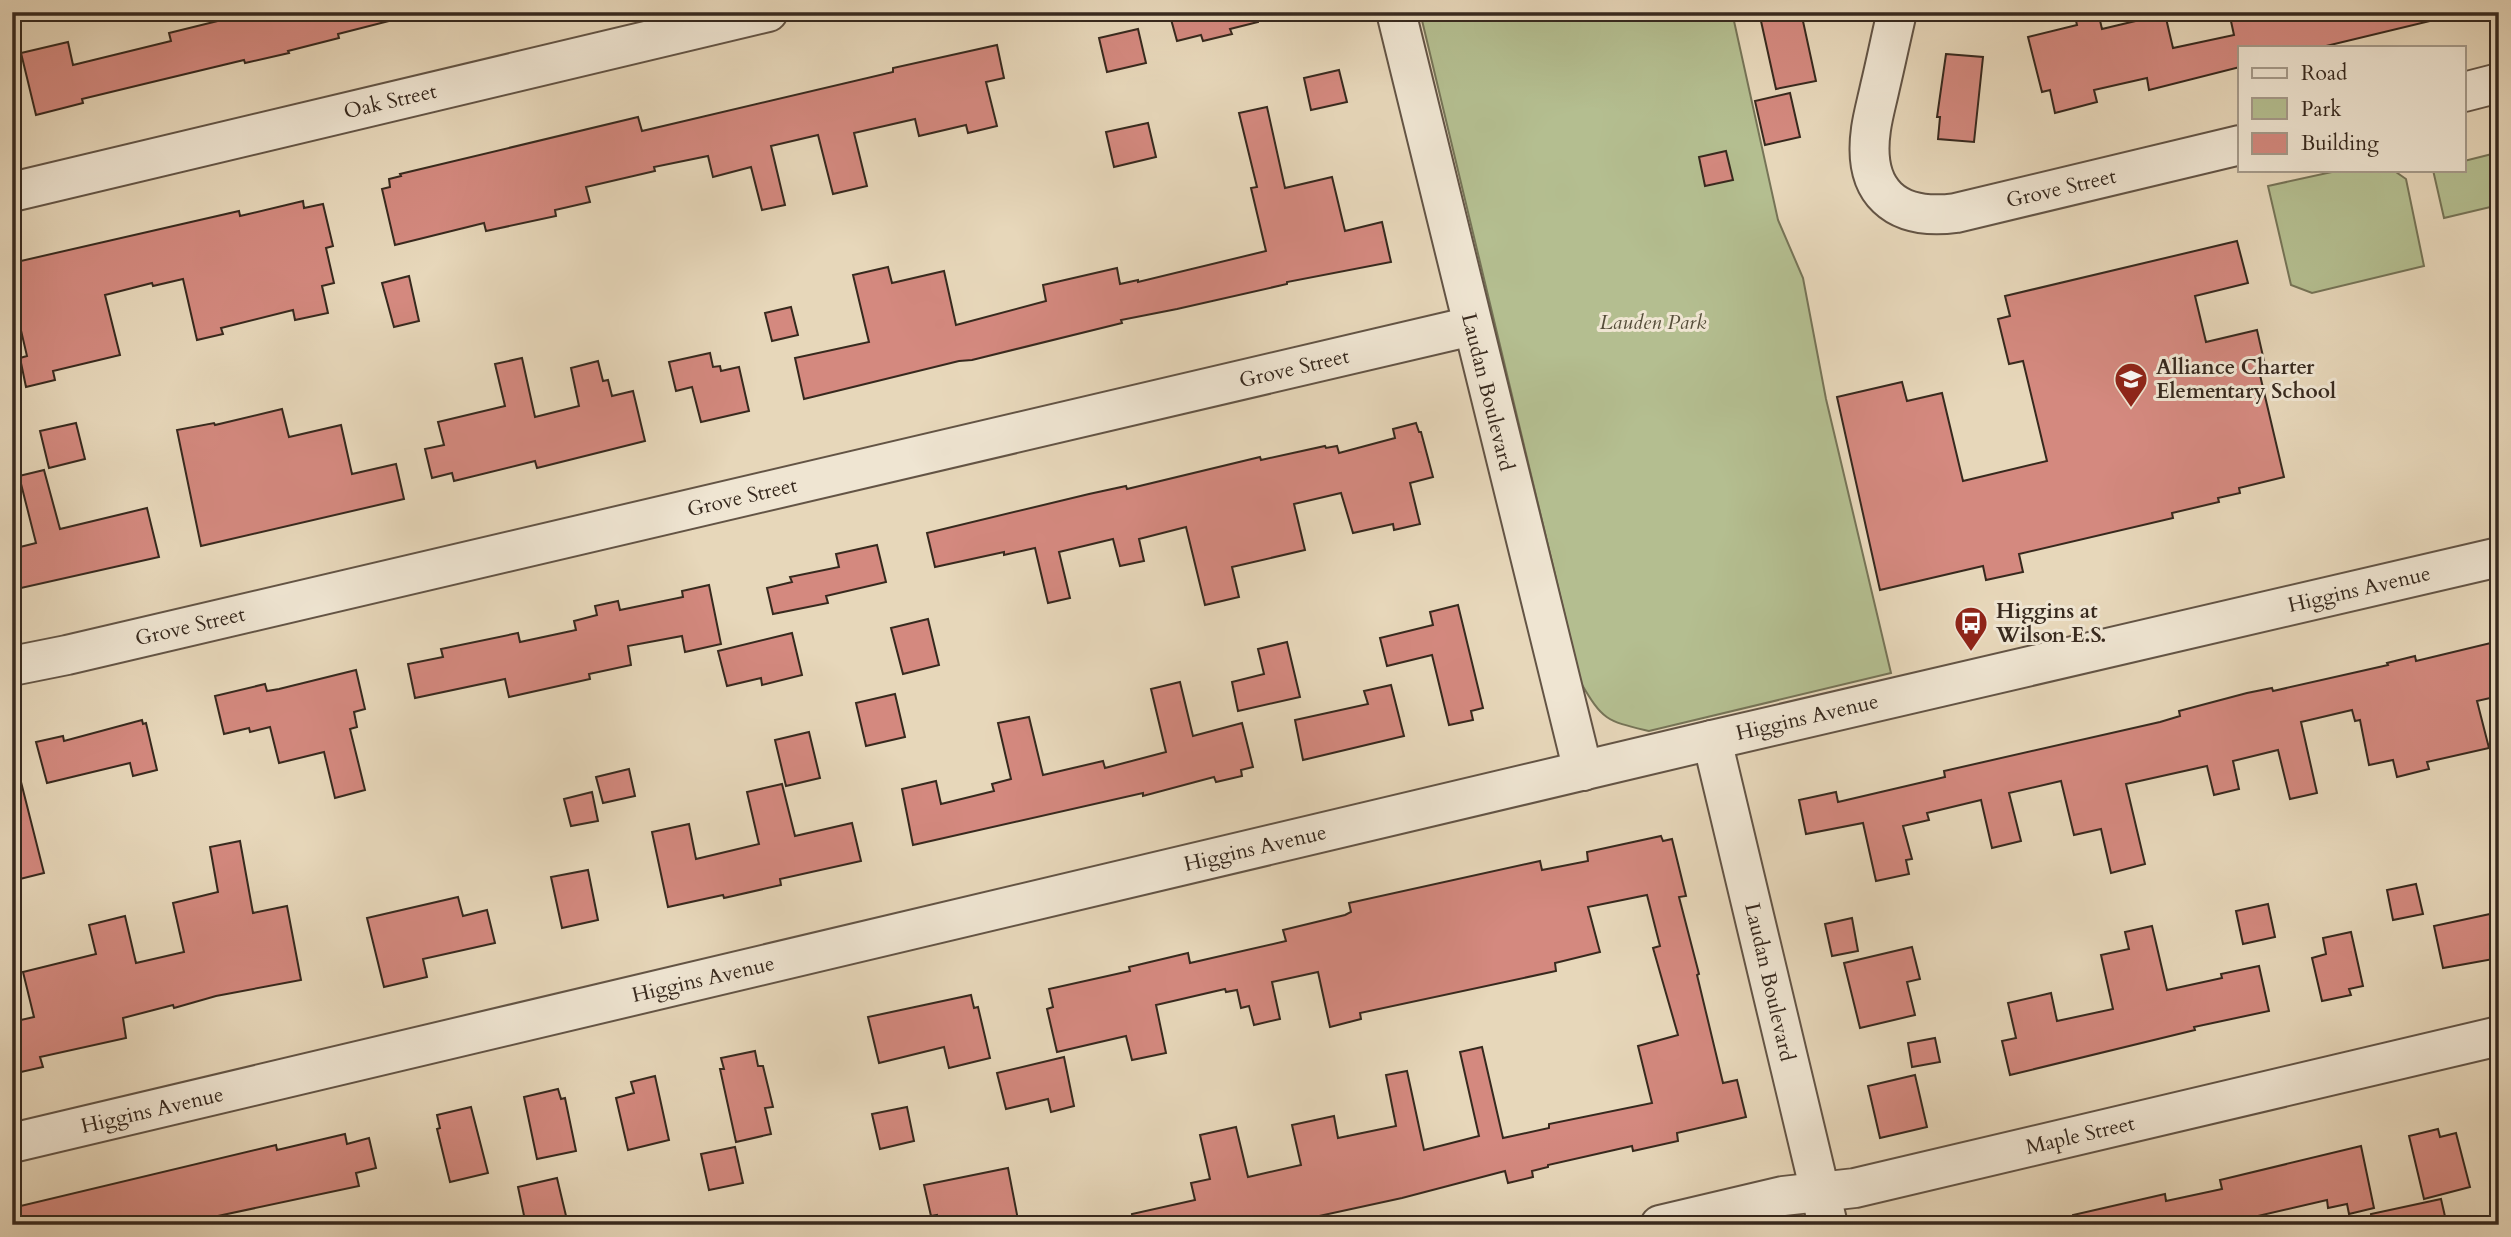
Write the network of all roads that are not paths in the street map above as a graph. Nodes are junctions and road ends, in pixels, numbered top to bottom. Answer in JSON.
{"nodes":[{"id":1,"x":768,"y":12,"type":"edge"},
{"id":2,"x":1396,"y":12,"type":"edge"},
{"id":3,"x":1897,"y":12,"type":"edge"},
{"id":4,"x":2499,"y":83,"type":"edge"},
{"id":5,"x":2466,"y":91,"type":"edge"},
{"id":6,"x":2238,"y":145,"type":"edge"},
{"id":7,"x":12,"y":192,"type":"edge"},
{"id":8,"x":1472,"y":326,"type":"junction"},
{"id":9,"x":2499,"y":557,"type":"edge"},
{"id":10,"x":12,"y":666,"type":"edge"},
{"id":11,"x":1712,"y":740,"type":"junction"},
{"id":12,"x":1583,"y":771,"type":"junction"},
{"id":13,"x":2499,"y":1036,"type":"edge"},
{"id":14,"x":12,"y":1143,"type":"edge"},
{"id":15,"x":1824,"y":1209,"type":"edge"},
{"id":16,"x":1660,"y":1225,"type":"edge"}],
"edges":[{"from":1,"to":7,"type":"street","name":"Oak Street"},
{"from":2,"to":8,"type":"street","name":"Laudan Boulevard"},
{"from":3,"to":6,"type":"street","name":"Grove Street"},
{"from":4,"to":5,"type":"street"},
{"from":8,"to":10,"type":"street","name":"Grove Street"},
{"from":8,"to":12,"type":"street","name":"Laudan Boulevard"},
{"from":9,"to":11,"type":"street","name":"Higgins Avenue"},
{"from":11,"to":12,"type":"street","name":"Higgins Avenue"},
{"from":11,"to":15,"type":"street","name":"Laudan Boulevard"},
{"from":12,"to":14,"type":"street","name":"Higgins Avenue"},
{"from":13,"to":15,"type":"street","name":"Maple Street"},
{"from":15,"to":16,"type":"street","name":"Maple Street"}]}
